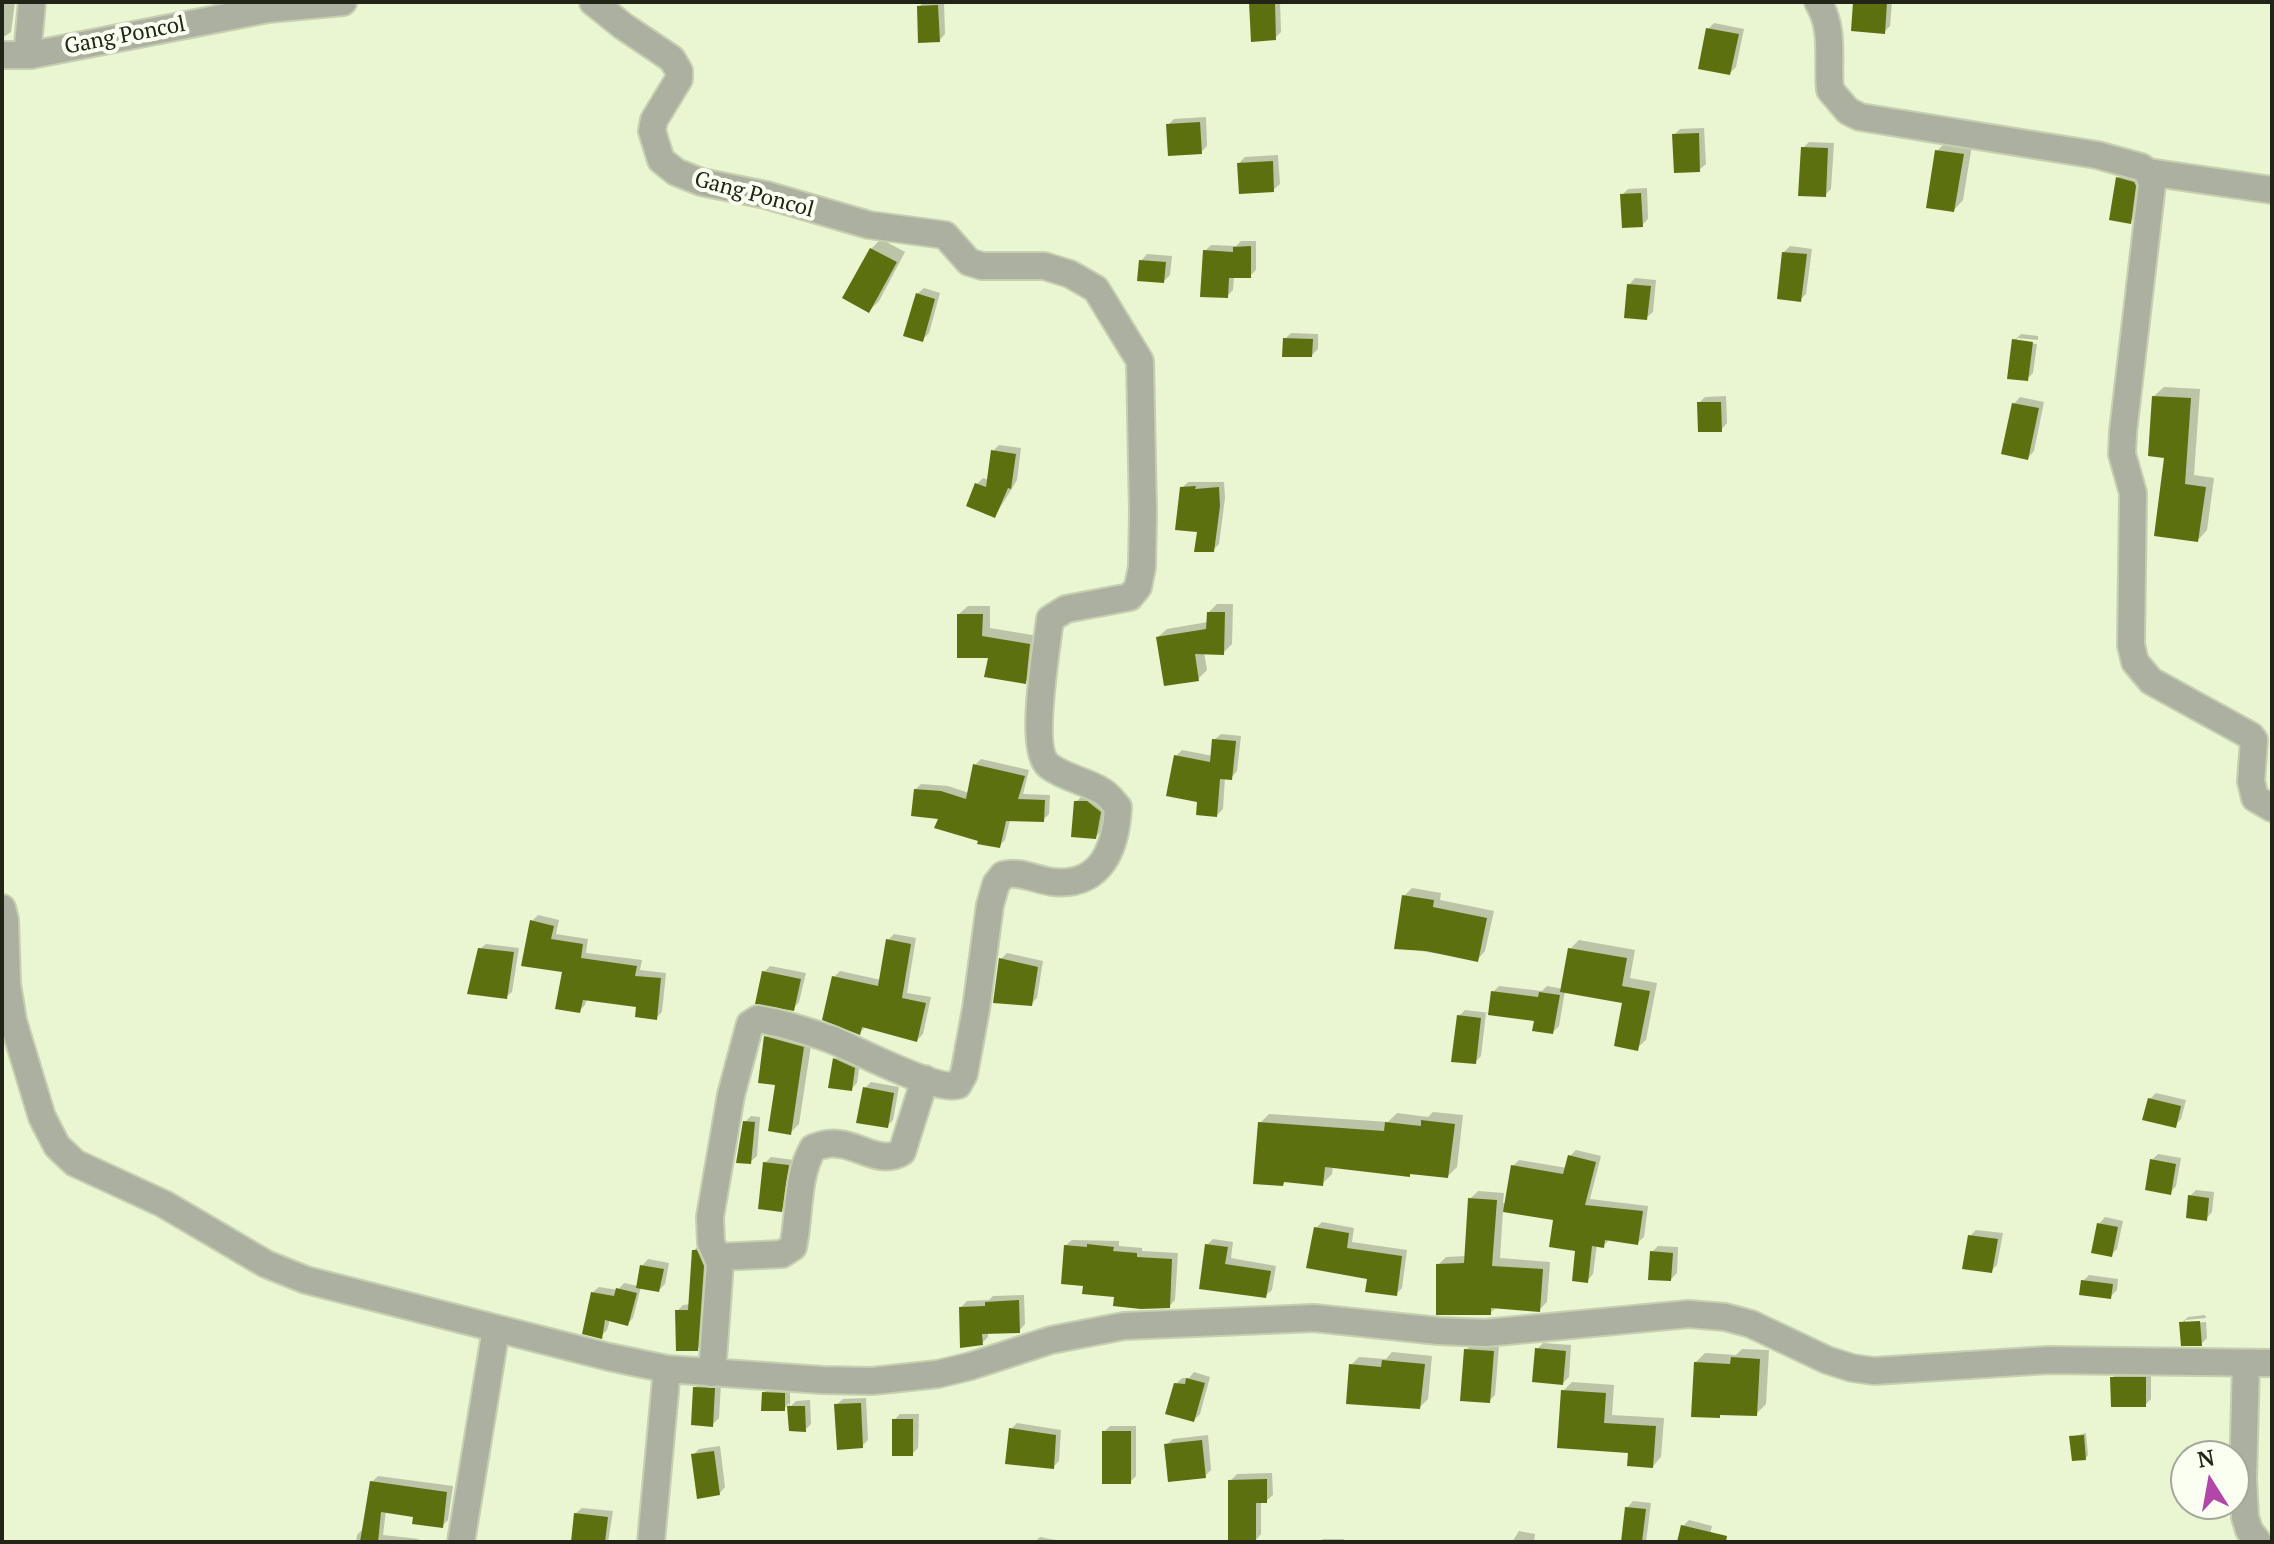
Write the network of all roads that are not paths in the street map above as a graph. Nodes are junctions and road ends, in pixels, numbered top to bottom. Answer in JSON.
{"nodes":[{"id":1,"x":32,"y":2,"type":"edge"},
{"id":2,"x":343,"y":2,"type":"edge"},
{"id":3,"x":593,"y":2,"type":"edge"},
{"id":4,"x":1818,"y":2,"type":"edge"},
{"id":5,"x":269,"y":5,"type":"edge"},
{"id":6,"x":14,"y":55,"type":"edge"},
{"id":7,"x":2148,"y":172,"type":"junction"},
{"id":8,"x":2272,"y":190,"type":"edge"},
{"id":9,"x":2272,"y":808,"type":"edge"},
{"id":10,"x":2,"y":908,"type":"edge"},
{"id":11,"x":925,"y":1079,"type":"junction"},
{"id":12,"x":717,"y":1257,"type":"junction"},
{"id":13,"x":496,"y":1329,"type":"junction"},
{"id":14,"x":2259,"y":1363,"type":"edge"},
{"id":15,"x":667,"y":1369,"type":"junction"},
{"id":16,"x":712,"y":1373,"type":"junction"},
{"id":17,"x":461,"y":1542,"type":"edge"},
{"id":18,"x":651,"y":1542,"type":"edge"},
{"id":19,"x":2258,"y":1542,"type":"edge"}],
"edges":[{"from":1,"to":6,"type":"street"},
{"from":2,"to":5,"type":"street","name":"Gang Poncol"},
{"from":3,"to":11,"type":"street","name":"Gang Poncol"},
{"from":4,"to":7,"type":"street"},
{"from":5,"to":6,"type":"street","name":"Gang Poncol"},
{"from":7,"to":8,"type":"street"},
{"from":7,"to":9,"type":"street"},
{"from":10,"to":13,"type":"street"},
{"from":11,"to":12,"type":"street"},
{"from":11,"to":12,"type":"street"},
{"from":12,"to":16,"type":"street"},
{"from":13,"to":15,"type":"street"},
{"from":13,"to":17,"type":"street"},
{"from":14,"to":16,"type":"street"},
{"from":14,"to":19,"type":"street"},
{"from":15,"to":16,"type":"street"},
{"from":15,"to":18,"type":"street"}]}
